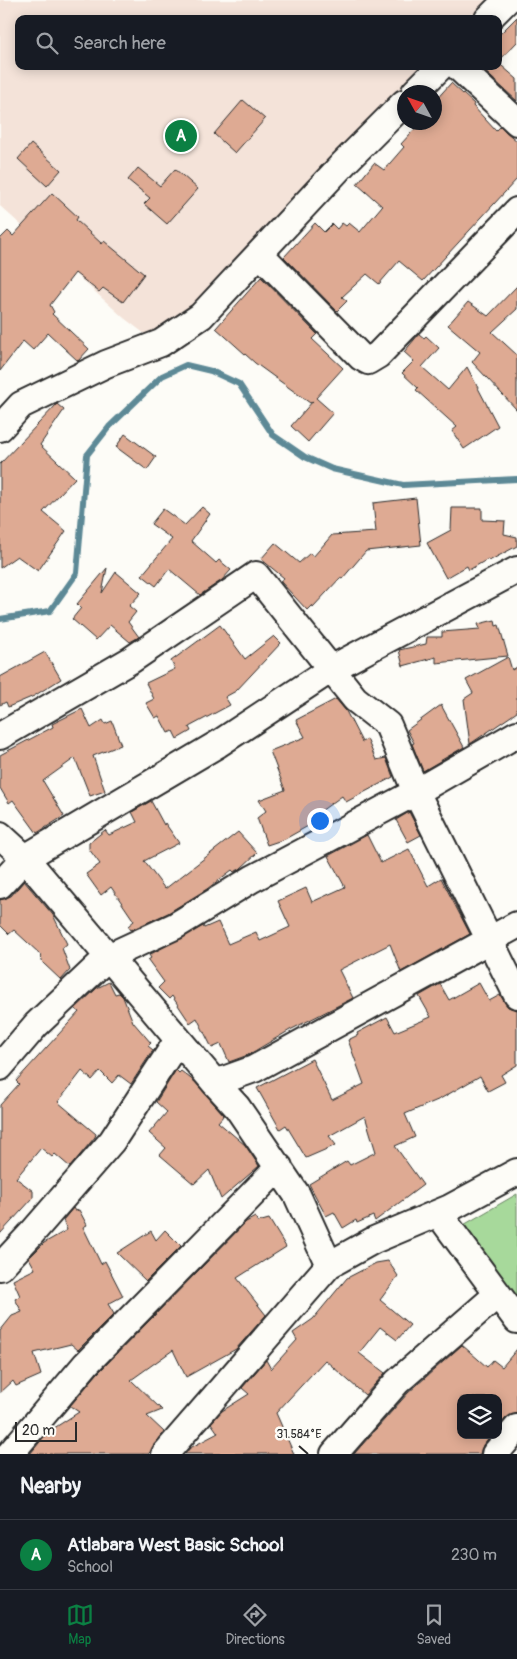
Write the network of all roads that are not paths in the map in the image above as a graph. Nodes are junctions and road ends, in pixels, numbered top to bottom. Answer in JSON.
{"nodes":[{"id":1,"x":507,"y":0,"type":"edge"},
{"id":2,"x":492,"y":15,"type":"edge"},
{"id":3,"x":437,"y":70,"type":"edge"},
{"id":4,"x":461,"y":70,"type":"edge"},
{"id":5,"x":422,"y":85,"type":"edge"},
{"id":6,"x":397,"y":110,"type":"edge"},
{"id":7,"x":517,"y":122,"type":"edge"},
{"id":8,"x":517,"y":211,"type":"edge"},
{"id":9,"x":260,"y":254,"type":"junction"},
{"id":10,"x":0,"y":428,"type":"edge"},
{"id":11,"x":517,"y":570,"type":"edge"},
{"id":12,"x":332,"y":668,"type":"junction"},
{"id":13,"x":517,"y":734,"type":"edge"},
{"id":14,"x":0,"y":736,"type":"edge"},
{"id":15,"x":416,"y":792,"type":"junction"},
{"id":16,"x":0,"y":835,"type":"edge"},
{"id":17,"x":25,"y":858,"type":"junction"},
{"id":18,"x":0,"y":885,"type":"edge"},
{"id":19,"x":517,"y":925,"type":"edge"},
{"id":20,"x":488,"y":939,"type":"junction"},
{"id":21,"x":108,"y":957,"type":"junction"},
{"id":22,"x":517,"y":995,"type":"edge"},
{"id":23,"x":178,"y":1040,"type":"junction"},
{"id":24,"x":0,"y":1067,"type":"edge"},
{"id":25,"x":215,"y":1083,"type":"junction"},
{"id":26,"x":279,"y":1167,"type":"junction"},
{"id":27,"x":517,"y":1172,"type":"edge"},
{"id":28,"x":438,"y":1213,"type":"junction"},
{"id":29,"x":330,"y":1265,"type":"junction"},
{"id":30,"x":0,"y":1267,"type":"edge"},
{"id":31,"x":498,"y":1294,"type":"junction"},
{"id":32,"x":517,"y":1320,"type":"edge"},
{"id":33,"x":517,"y":1428,"type":"edge"},
{"id":34,"x":10,"y":1454,"type":"edge"},
{"id":35,"x":164,"y":1454,"type":"edge"},
{"id":36,"x":334,"y":1454,"type":"edge"},
{"id":37,"x":495,"y":1454,"type":"edge"}],
"edges":[{"from":1,"to":2,"type":"street"},
{"from":3,"to":5,"type":"street"},
{"from":4,"to":7,"type":"street"},
{"from":6,"to":9,"type":"street"},
{"from":8,"to":9,"type":"street"},
{"from":9,"to":10,"type":"street"},
{"from":11,"to":12,"type":"street"},
{"from":12,"to":14,"type":"street"},
{"from":12,"to":15,"type":"street"},
{"from":12,"to":17,"type":"street"},
{"from":13,"to":15,"type":"street"},
{"from":15,"to":20,"type":"street"},
{"from":15,"to":21,"type":"street"},
{"from":16,"to":17,"type":"street"},
{"from":17,"to":18,"type":"street"},
{"from":17,"to":21,"type":"street"},
{"from":19,"to":20,"type":"street"},
{"from":20,"to":22,"type":"street"},
{"from":20,"to":25,"type":"street"},
{"from":21,"to":23,"type":"street"},
{"from":21,"to":24,"type":"street"},
{"from":23,"to":25,"type":"street"},
{"from":23,"to":30,"type":"street"},
{"from":25,"to":26,"type":"street"},
{"from":26,"to":29,"type":"street"},
{"from":26,"to":34,"type":"street"},
{"from":27,"to":28,"type":"street"},
{"from":28,"to":29,"type":"street"},
{"from":28,"to":31,"type":"street"},
{"from":29,"to":35,"type":"street"},
{"from":31,"to":32,"type":"street"},
{"from":31,"to":36,"type":"street"},
{"from":33,"to":37,"type":"street"}]}
